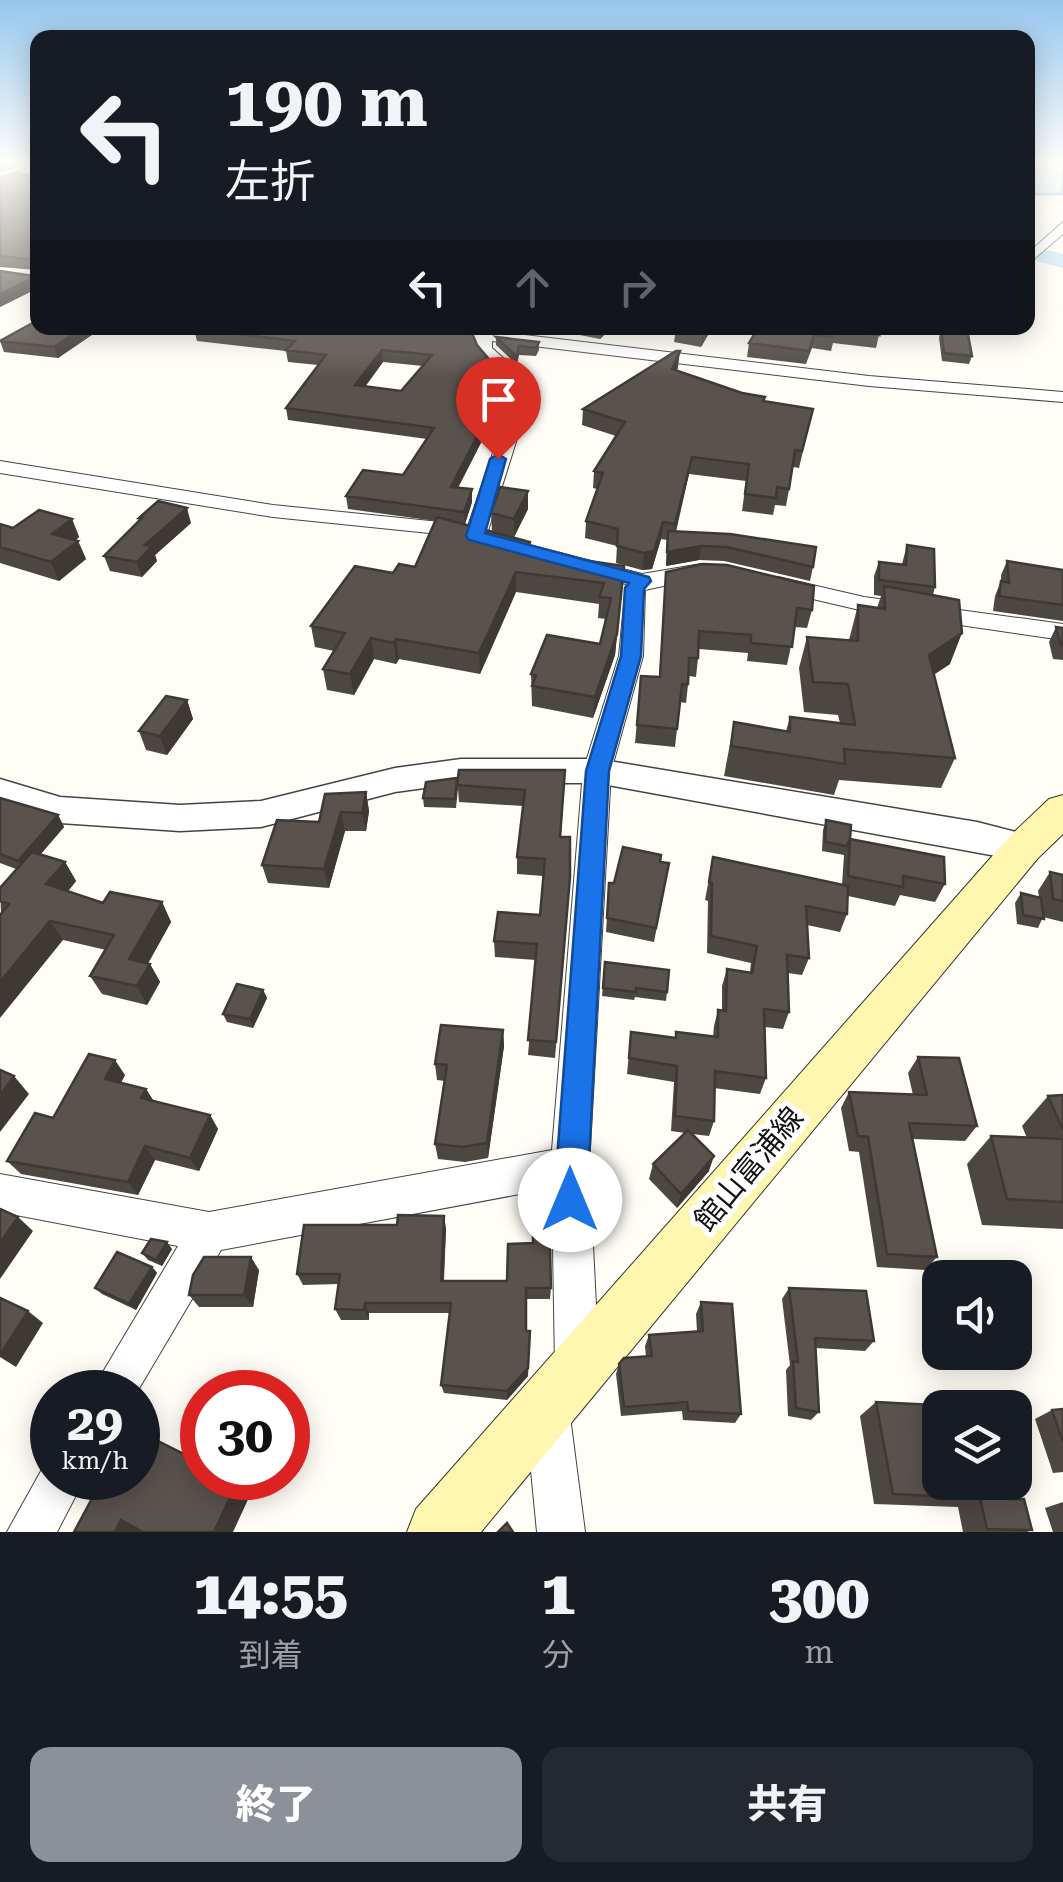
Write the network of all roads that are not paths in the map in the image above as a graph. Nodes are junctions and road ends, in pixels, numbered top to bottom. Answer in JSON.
{"nodes":[{"id":1,"x":493,"y":335,"type":"edge"},
{"id":2,"x":510,"y":335,"type":"edge"},
{"id":3,"x":1063,"y":397,"type":"edge"},
{"id":4,"x":0,"y":466,"type":"edge"},
{"id":5,"x":475,"y":536,"type":"junction"},
{"id":6,"x":724,"y":572,"type":"edge"},
{"id":7,"x":759,"y":580,"type":"edge"},
{"id":8,"x":642,"y":581,"type":"junction"},
{"id":9,"x":1063,"y":632,"type":"edge"},
{"id":10,"x":597,"y":771,"type":"junction"},
{"id":11,"x":0,"y":791,"type":"edge"},
{"id":12,"x":1063,"y":810,"type":"edge"},
{"id":13,"x":1024,"y":847,"type":"junction"},
{"id":14,"x":570,"y":1166,"type":"junction"},
{"id":15,"x":0,"y":1192,"type":"edge"},
{"id":16,"x":208,"y":1232,"type":"junction"},
{"id":17,"x":126,"y":1370,"type":"edge"},
{"id":18,"x":562,"y":1390,"type":"junction"},
{"id":19,"x":49,"y":1500,"type":"edge"},
{"id":20,"x":30,"y":1532,"type":"edge"},
{"id":21,"x":439,"y":1532,"type":"edge"},
{"id":22,"x":561,"y":1532,"type":"edge"}],
"edges":[{"from":1,"to":5,"type":"street"},
{"from":2,"to":3,"type":"street"},
{"from":4,"to":5,"type":"street"},
{"from":5,"to":8,"type":"street"},
{"from":6,"to":8,"type":"street"},
{"from":7,"to":9,"type":"street"},
{"from":8,"to":10,"type":"street"},
{"from":10,"to":11,"type":"street"},
{"from":10,"to":13,"type":"street"},
{"from":10,"to":14,"type":"street"},
{"from":12,"to":13,"type":"main road","name":"館山富浦線"},
{"from":13,"to":18,"type":"main road","name":"館山富浦線"},
{"from":14,"to":16,"type":"street"},
{"from":14,"to":18,"type":"street"},
{"from":15,"to":16,"type":"street"},
{"from":16,"to":17,"type":"street"},
{"from":18,"to":21,"type":"main road","name":"館山富浦線"},
{"from":18,"to":22,"type":"street"},
{"from":19,"to":20,"type":"street"}]}
